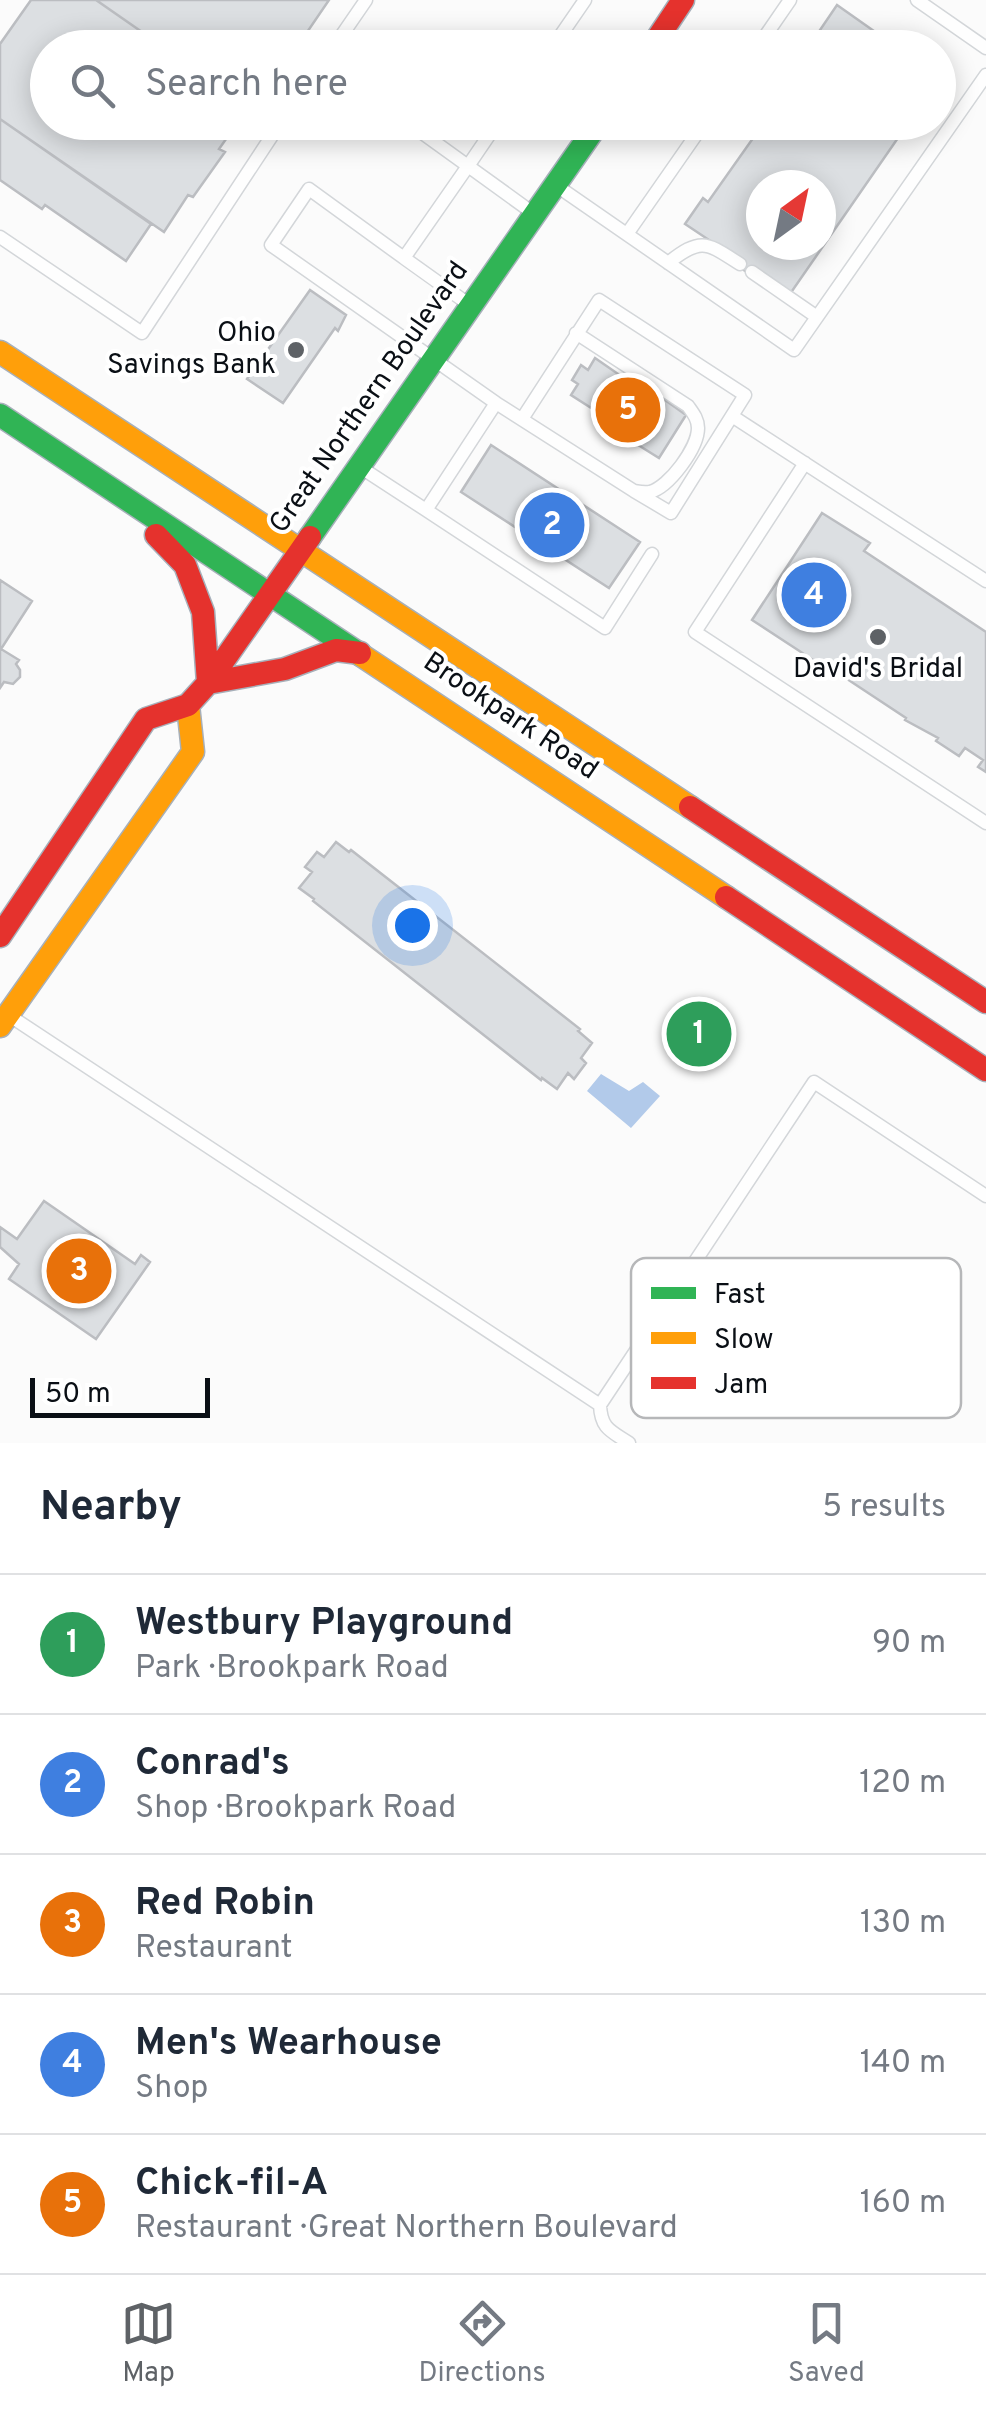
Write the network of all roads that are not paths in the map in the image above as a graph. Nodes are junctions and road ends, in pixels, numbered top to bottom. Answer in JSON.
{"nodes":[{"id":1,"x":366,"y":0,"type":"edge"},
{"id":2,"x":585,"y":0,"type":"edge"},
{"id":3,"x":684,"y":0,"type":"edge"},
{"id":4,"x":790,"y":0,"type":"edge"},
{"id":5,"x":917,"y":0,"type":"edge"},
{"id":6,"x":345,"y":30,"type":"edge"},
{"id":7,"x":564,"y":30,"type":"edge"},
{"id":8,"x":663,"y":30,"type":"edge"},
{"id":9,"x":769,"y":30,"type":"edge"},
{"id":10,"x":986,"y":48,"type":"edge"},
{"id":11,"x":986,"y":75,"type":"edge"},
{"id":12,"x":956,"y":118,"type":"edge"},
{"id":13,"x":270,"y":140,"type":"edge"},
{"id":14,"x":433,"y":140,"type":"edge"},
{"id":15,"x":486,"y":140,"type":"edge"},
{"id":16,"x":586,"y":140,"type":"edge"},
{"id":17,"x":692,"y":140,"type":"edge"},
{"id":18,"x":941,"y":140,"type":"edge"},
{"id":19,"x":468,"y":166,"type":"junction"},
{"id":20,"x":556,"y":185,"type":"junction"},
{"id":21,"x":536,"y":214,"type":"junction"},
{"id":22,"x":627,"y":234,"type":"junction"},
{"id":23,"x":0,"y":237,"type":"edge"},
{"id":24,"x":404,"y":258,"type":"junction"},
{"id":25,"x":668,"y":262,"type":"junction"},
{"id":26,"x":471,"y":306,"type":"junction"},
{"id":27,"x":817,"y":317,"type":"junction"},
{"id":28,"x":576,"y":333,"type":"junction"},
{"id":29,"x":0,"y":352,"type":"edge"},
{"id":30,"x":434,"y":360,"type":"junction"},
{"id":31,"x":496,"y":403,"type":"junction"},
{"id":32,"x":0,"y":415,"type":"edge"},
{"id":33,"x":732,"y":416,"type":"junction"},
{"id":34,"x":522,"y":419,"type":"junction"},
{"id":35,"x":805,"y":462,"type":"junction"},
{"id":36,"x":360,"y":467,"type":"junction"},
{"id":37,"x":105,"y":483,"type":"junction"},
{"id":38,"x":634,"y":491,"type":"junction"},
{"id":39,"x":426,"y":510,"type":"junction"},
{"id":40,"x":301,"y":549,"type":"junction"},
{"id":41,"x":652,"y":554,"type":"dead end"},
{"id":42,"x":986,"y":581,"type":"edge"},
{"id":43,"x":269,"y":593,"type":"junction"},
{"id":44,"x":360,"y":652,"type":"junction"},
{"id":45,"x":208,"y":682,"type":"junction"},
{"id":46,"x":188,"y":705,"type":"junction"},
{"id":47,"x":986,"y":823,"type":"edge"},
{"id":48,"x":0,"y":936,"type":"edge"},
{"id":49,"x":986,"y":1002,"type":"edge"},
{"id":50,"x":4,"y":1020,"type":"edge"},
{"id":51,"x":986,"y":1070,"type":"edge"},
{"id":52,"x":986,"y":1196,"type":"edge"},
{"id":53,"x":697,"y":1258,"type":"edge"},
{"id":54,"x":631,"y":1358,"type":"edge"},
{"id":55,"x":600,"y":1405,"type":"junction"},
{"id":56,"x":630,"y":1443,"type":"edge"}],
"edges":[{"from":1,"to":6,"type":"lane"},
{"from":2,"to":7,"type":"lane"},
{"from":3,"to":8,"type":"main road"},
{"from":4,"to":9,"type":"lane"},
{"from":5,"to":10,"type":"lane"},
{"from":11,"to":12,"type":"lane"},
{"from":13,"to":23,"type":"lane"},
{"from":14,"to":19,"type":"lane"},
{"from":15,"to":19,"type":"lane"},
{"from":16,"to":20,"type":"main road","name":"Great Northern Boulevard"},
{"from":17,"to":22,"type":"lane"},
{"from":18,"to":27,"type":"lane"},
{"from":19,"to":21,"type":"lane"},
{"from":19,"to":24,"type":"lane"},
{"from":20,"to":21,"type":"main road","name":"Great Northern Boulevard"},
{"from":20,"to":22,"type":"lane"},
{"from":21,"to":26,"type":"main road","name":"Great Northern Boulevard"},
{"from":22,"to":25,"type":"lane"},
{"from":24,"to":26,"type":"lane"},
{"from":24,"to":30,"type":"lane"},
{"from":25,"to":27,"type":"lane"},
{"from":25,"to":27,"type":"lane"},
{"from":26,"to":30,"type":"main road","name":"Great Northern Boulevard"},
{"from":28,"to":33,"type":"lane"},
{"from":28,"to":34,"type":"lane"},
{"from":28,"to":38,"type":"lane"},
{"from":29,"to":40,"type":"main road","name":"Brookpark Road"},
{"from":30,"to":31,"type":"lane"},
{"from":30,"to":36,"type":"main road","name":"Great Northern Boulevard"},
{"from":31,"to":34,"type":"lane"},
{"from":31,"to":39,"type":"lane"},
{"from":32,"to":37,"type":"main road","name":"Brookpark Road"},
{"from":33,"to":35,"type":"lane"},
{"from":33,"to":38,"type":"lane"},
{"from":34,"to":38,"type":"lane"},
{"from":35,"to":42,"type":"lane"},
{"from":35,"to":47,"type":"lane"},
{"from":36,"to":39,"type":"lane"},
{"from":36,"to":40,"type":"main road","name":"Great Northern Boulevard"},
{"from":37,"to":43,"type":"main road","name":"Brookpark Road"},
{"from":37,"to":45,"type":"main road"},
{"from":39,"to":41,"type":"lane"},
{"from":40,"to":43,"type":"main road","name":"Great Northern Boulevard"},
{"from":40,"to":49,"type":"main road","name":"Brookpark Road"},
{"from":43,"to":44,"type":"main road","name":"Brookpark Road"},
{"from":43,"to":45,"type":"main road","name":"Great Northern Boulevard"},
{"from":44,"to":45,"type":"main road"},
{"from":44,"to":51,"type":"main road","name":"Brookpark Road"},
{"from":45,"to":46,"type":"main road","name":"Great Northern Boulevard"},
{"from":46,"to":48,"type":"main road","name":"Great Northern Boulevard"},
{"from":46,"to":50,"type":"main road"},
{"from":50,"to":55,"type":"lane"},
{"from":52,"to":53,"type":"lane"},
{"from":54,"to":55,"type":"lane"},
{"from":55,"to":56,"type":"lane"}]}
